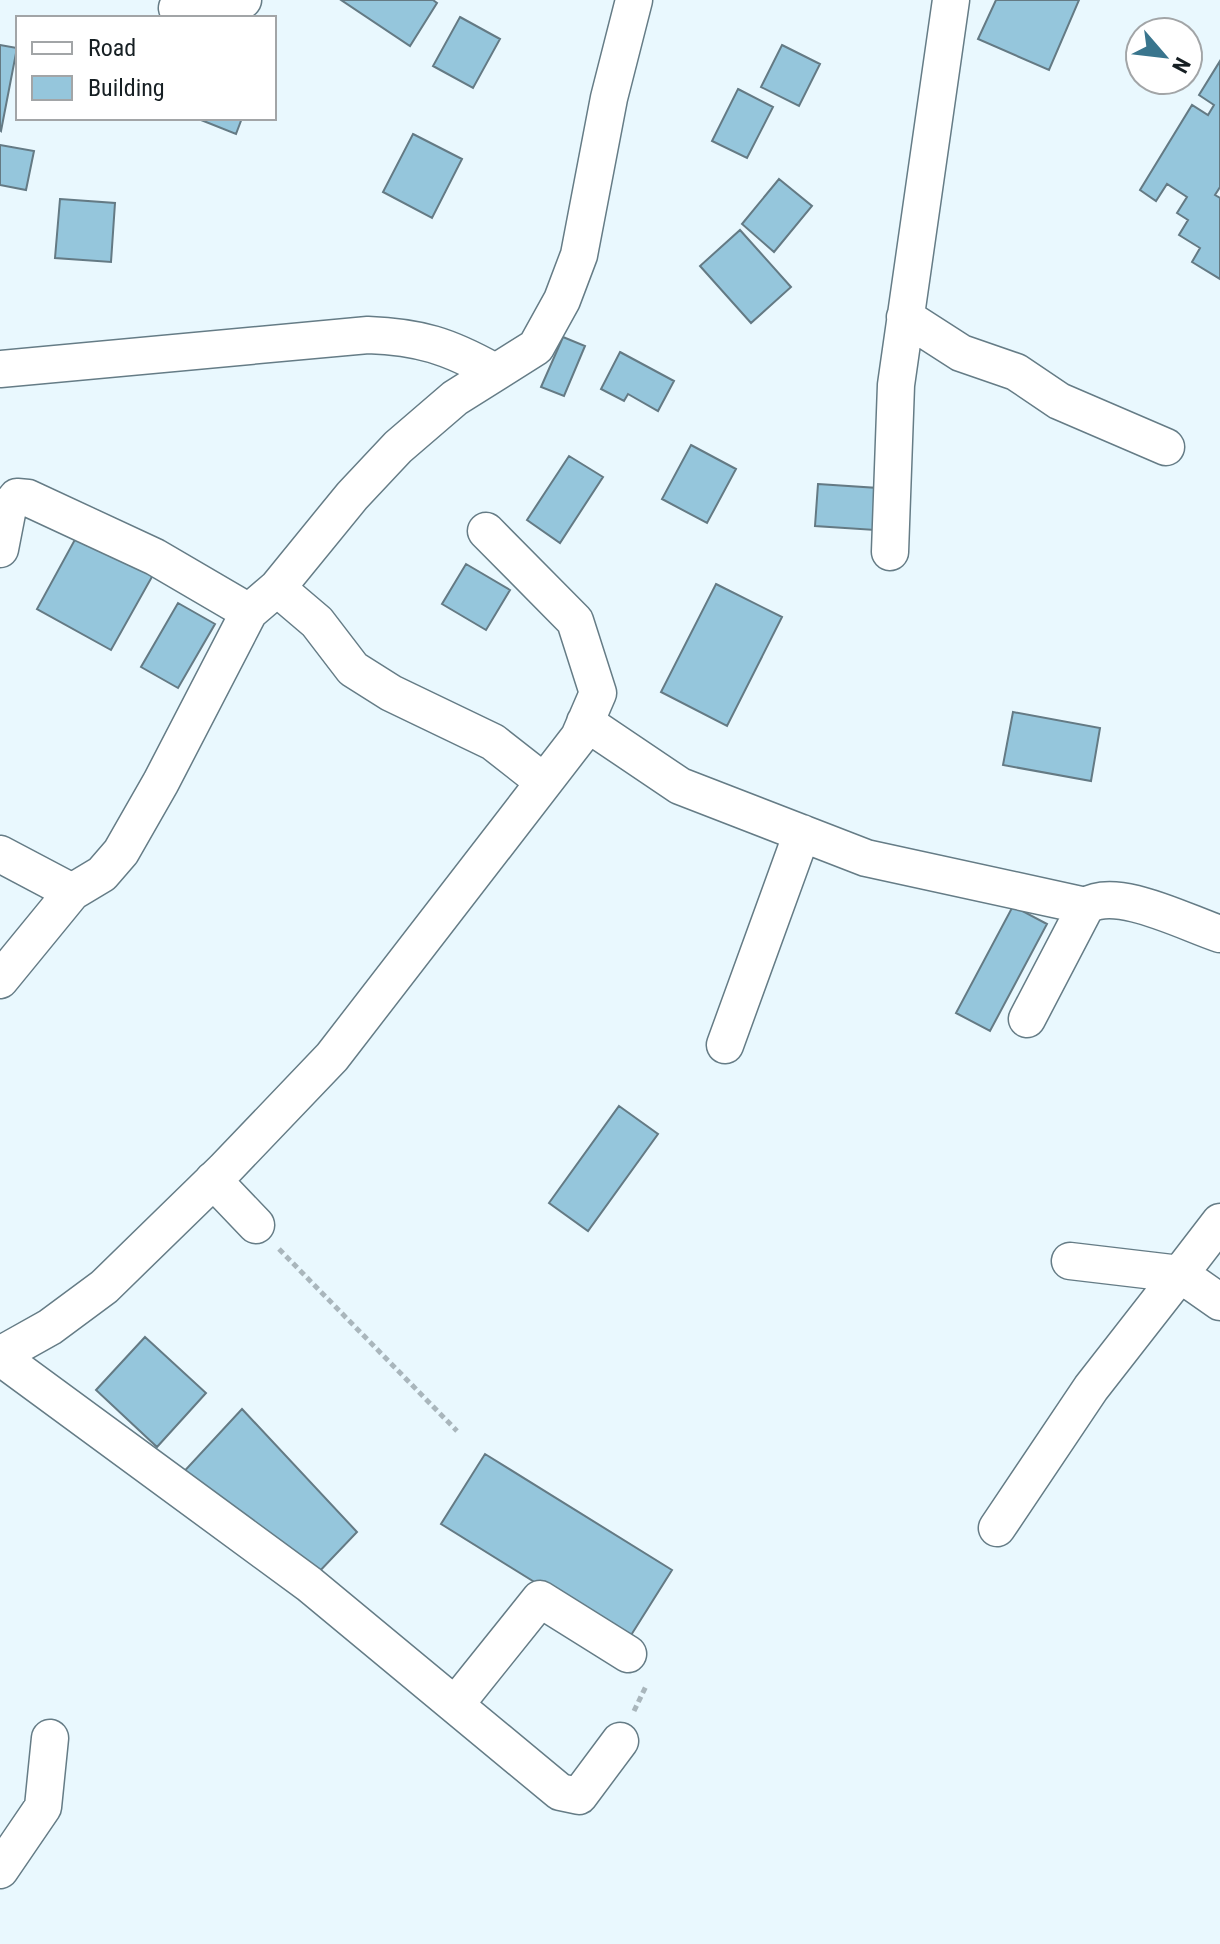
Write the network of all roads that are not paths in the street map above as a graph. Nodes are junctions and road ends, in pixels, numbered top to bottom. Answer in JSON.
{"nodes":[{"id":1,"x":243,"y":0,"type":"edge"},
{"id":2,"x":634,"y":0,"type":"edge"},
{"id":3,"x":951,"y":0,"type":"edge"},
{"id":4,"x":177,"y":8,"type":"dead end"},
{"id":5,"x":905,"y":317,"type":"junction"},
{"id":6,"x":0,"y":369,"type":"edge"},
{"id":7,"x":493,"y":371,"type":"junction"},
{"id":8,"x":1166,"y":447,"type":"dead end"},
{"id":9,"x":486,"y":531,"type":"dead end"},
{"id":10,"x":0,"y":549,"type":"edge"},
{"id":11,"x":890,"y":552,"type":"dead end"},
{"id":12,"x":277,"y":588,"type":"junction"},
{"id":13,"x":249,"y":612,"type":"junction"},
{"id":14,"x":585,"y":722,"type":"junction"},
{"id":15,"x":544,"y":782,"type":"junction"},
{"id":16,"x":802,"y":833,"type":"junction"},
{"id":17,"x":0,"y":854,"type":"edge"},
{"id":18,"x":72,"y":892,"type":"junction"},
{"id":19,"x":1086,"y":906,"type":"junction"},
{"id":20,"x":1220,"y":934,"type":"edge"},
{"id":21,"x":0,"y":980,"type":"edge"},
{"id":22,"x":1027,"y":1019,"type":"dead end"},
{"id":23,"x":725,"y":1045,"type":"dead end"},
{"id":24,"x":213,"y":1180,"type":"junction"},
{"id":25,"x":1220,"y":1222,"type":"edge"},
{"id":26,"x":256,"y":1225,"type":"road end"},
{"id":27,"x":1070,"y":1261,"type":"dead end"},
{"id":28,"x":1180,"y":1274,"type":"junction"},
{"id":29,"x":1220,"y":1302,"type":"edge"},
{"id":30,"x":0,"y":1356,"type":"edge"},
{"id":31,"x":997,"y":1528,"type":"dead end"},
{"id":32,"x":628,"y":1654,"type":"road end"},
{"id":33,"x":455,"y":1705,"type":"junction"},
{"id":34,"x":50,"y":1738,"type":"dead end"},
{"id":35,"x":620,"y":1741,"type":"road end"},
{"id":36,"x":0,"y":1870,"type":"edge"}],
"edges":[{"from":1,"to":4,"type":"street"},
{"from":2,"to":7,"type":"street"},
{"from":3,"to":5,"type":"street"},
{"from":5,"to":8,"type":"street"},
{"from":5,"to":11,"type":"street"},
{"from":6,"to":7,"type":"street"},
{"from":7,"to":12,"type":"street"},
{"from":9,"to":14,"type":"street"},
{"from":10,"to":13,"type":"street"},
{"from":12,"to":13,"type":"street"},
{"from":12,"to":15,"type":"street"},
{"from":13,"to":18,"type":"street"},
{"from":14,"to":15,"type":"street"},
{"from":14,"to":16,"type":"street"},
{"from":15,"to":24,"type":"street"},
{"from":16,"to":19,"type":"street"},
{"from":16,"to":23,"type":"street"},
{"from":17,"to":18,"type":"street"},
{"from":18,"to":21,"type":"street"},
{"from":19,"to":20,"type":"street"},
{"from":19,"to":22,"type":"street"},
{"from":24,"to":26,"type":"street"},
{"from":24,"to":30,"type":"street"},
{"from":25,"to":28,"type":"street"},
{"from":27,"to":28,"type":"street"},
{"from":28,"to":29,"type":"street"},
{"from":28,"to":31,"type":"street"},
{"from":30,"to":33,"type":"street"},
{"from":32,"to":33,"type":"street"},
{"from":33,"to":35,"type":"street"},
{"from":34,"to":36,"type":"street"}]}
